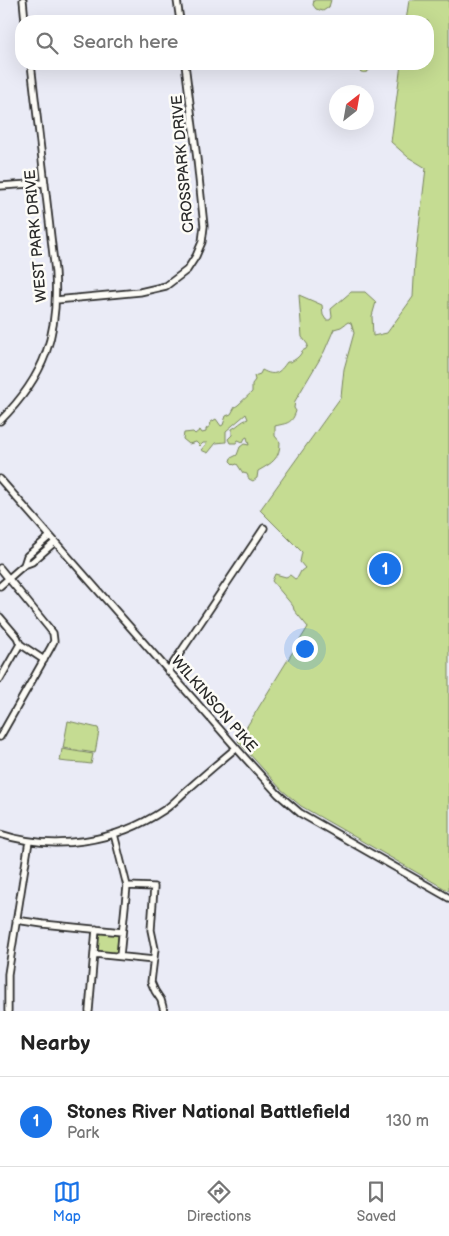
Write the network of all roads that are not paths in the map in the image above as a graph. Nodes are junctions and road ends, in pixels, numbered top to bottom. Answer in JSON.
{"nodes":[{"id":1,"x":23,"y":0,"type":"edge"},
{"id":2,"x":178,"y":0,"type":"edge"},
{"id":3,"x":25,"y":15,"type":"edge"},
{"id":4,"x":179,"y":15,"type":"edge"},
{"id":5,"x":31,"y":70,"type":"edge"},
{"id":6,"x":187,"y":70,"type":"edge"},
{"id":7,"x":45,"y":183,"type":"junction"},
{"id":8,"x":0,"y":186,"type":"edge"},
{"id":9,"x":56,"y":300,"type":"junction"},
{"id":10,"x":0,"y":421,"type":"edge"},
{"id":11,"x":0,"y":479,"type":"edge"},
{"id":12,"x":264,"y":528,"type":"dead end"},
{"id":13,"x":50,"y":536,"type":"junction"},
{"id":14,"x":55,"y":542,"type":"junction"},
{"id":15,"x":24,"y":565,"type":"junction"},
{"id":16,"x":0,"y":568,"type":"edge"},
{"id":17,"x":8,"y":579,"type":"junction"},
{"id":18,"x":0,"y":586,"type":"edge"},
{"id":19,"x":0,"y":617,"type":"edge"},
{"id":20,"x":20,"y":644,"type":"junction"},
{"id":21,"x":44,"y":660,"type":"junction"},
{"id":22,"x":168,"y":671,"type":"junction"},
{"id":23,"x":2,"y":672,"type":"edge"},
{"id":24,"x":0,"y":679,"type":"edge"},
{"id":25,"x":0,"y":737,"type":"edge"},
{"id":26,"x":236,"y":748,"type":"junction"},
{"id":27,"x":0,"y":834,"type":"edge"},
{"id":28,"x":114,"y":834,"type":"junction"},
{"id":29,"x":29,"y":841,"type":"junction"},
{"id":30,"x":127,"y":886,"type":"junction"},
{"id":31,"x":449,"y":898,"type":"edge"},
{"id":32,"x":16,"y":920,"type":"junction"},
{"id":33,"x":96,"y":929,"type":"junction"},
{"id":34,"x":122,"y":932,"type":"junction"},
{"id":35,"x":94,"y":954,"type":"junction"},
{"id":36,"x":120,"y":956,"type":"junction"},
{"id":37,"x":154,"y":960,"type":"junction"},
{"id":38,"x":8,"y":1011,"type":"edge"},
{"id":39,"x":89,"y":1011,"type":"edge"},
{"id":40,"x":164,"y":1011,"type":"edge"}],
"edges":[{"from":1,"to":3,"type":"street"},
{"from":2,"to":4,"type":"street"},
{"from":5,"to":7,"type":"street","name":"WEST PARK DRIVE"},
{"from":6,"to":9,"type":"street","name":"CROSSPARK DRIVE"},
{"from":7,"to":8,"type":"street"},
{"from":7,"to":9,"type":"street","name":"WEST PARK DRIVE"},
{"from":9,"to":10,"type":"street","name":"WEST PARK DRIVE"},
{"from":11,"to":13,"type":"street","name":"WILKINSON PIKE"},
{"from":12,"to":22,"type":"street"},
{"from":13,"to":14,"type":"street","name":"WILKINSON PIKE"},
{"from":13,"to":15,"type":"street"},
{"from":14,"to":15,"type":"street"},
{"from":14,"to":22,"type":"street","name":"WILKINSON PIKE"},
{"from":15,"to":17,"type":"street"},
{"from":16,"to":17,"type":"street"},
{"from":17,"to":18,"type":"street"},
{"from":17,"to":21,"type":"street"},
{"from":19,"to":20,"type":"street"},
{"from":20,"to":21,"type":"street"},
{"from":20,"to":23,"type":"street"},
{"from":21,"to":25,"type":"street"},
{"from":22,"to":26,"type":"street","name":"WILKINSON PIKE"},
{"from":23,"to":24,"type":"street"},
{"from":26,"to":28,"type":"street"},
{"from":26,"to":31,"type":"street","name":"WILKINSON PIKE"},
{"from":27,"to":29,"type":"street"},
{"from":28,"to":29,"type":"street"},
{"from":28,"to":30,"type":"street"},
{"from":29,"to":32,"type":"street"},
{"from":30,"to":34,"type":"street"},
{"from":30,"to":37,"type":"street"},
{"from":32,"to":33,"type":"street"},
{"from":32,"to":38,"type":"street"},
{"from":33,"to":34,"type":"street"},
{"from":33,"to":35,"type":"street"},
{"from":34,"to":36,"type":"street"},
{"from":35,"to":36,"type":"street"},
{"from":35,"to":39,"type":"street"},
{"from":36,"to":37,"type":"street"},
{"from":37,"to":40,"type":"street"}]}
